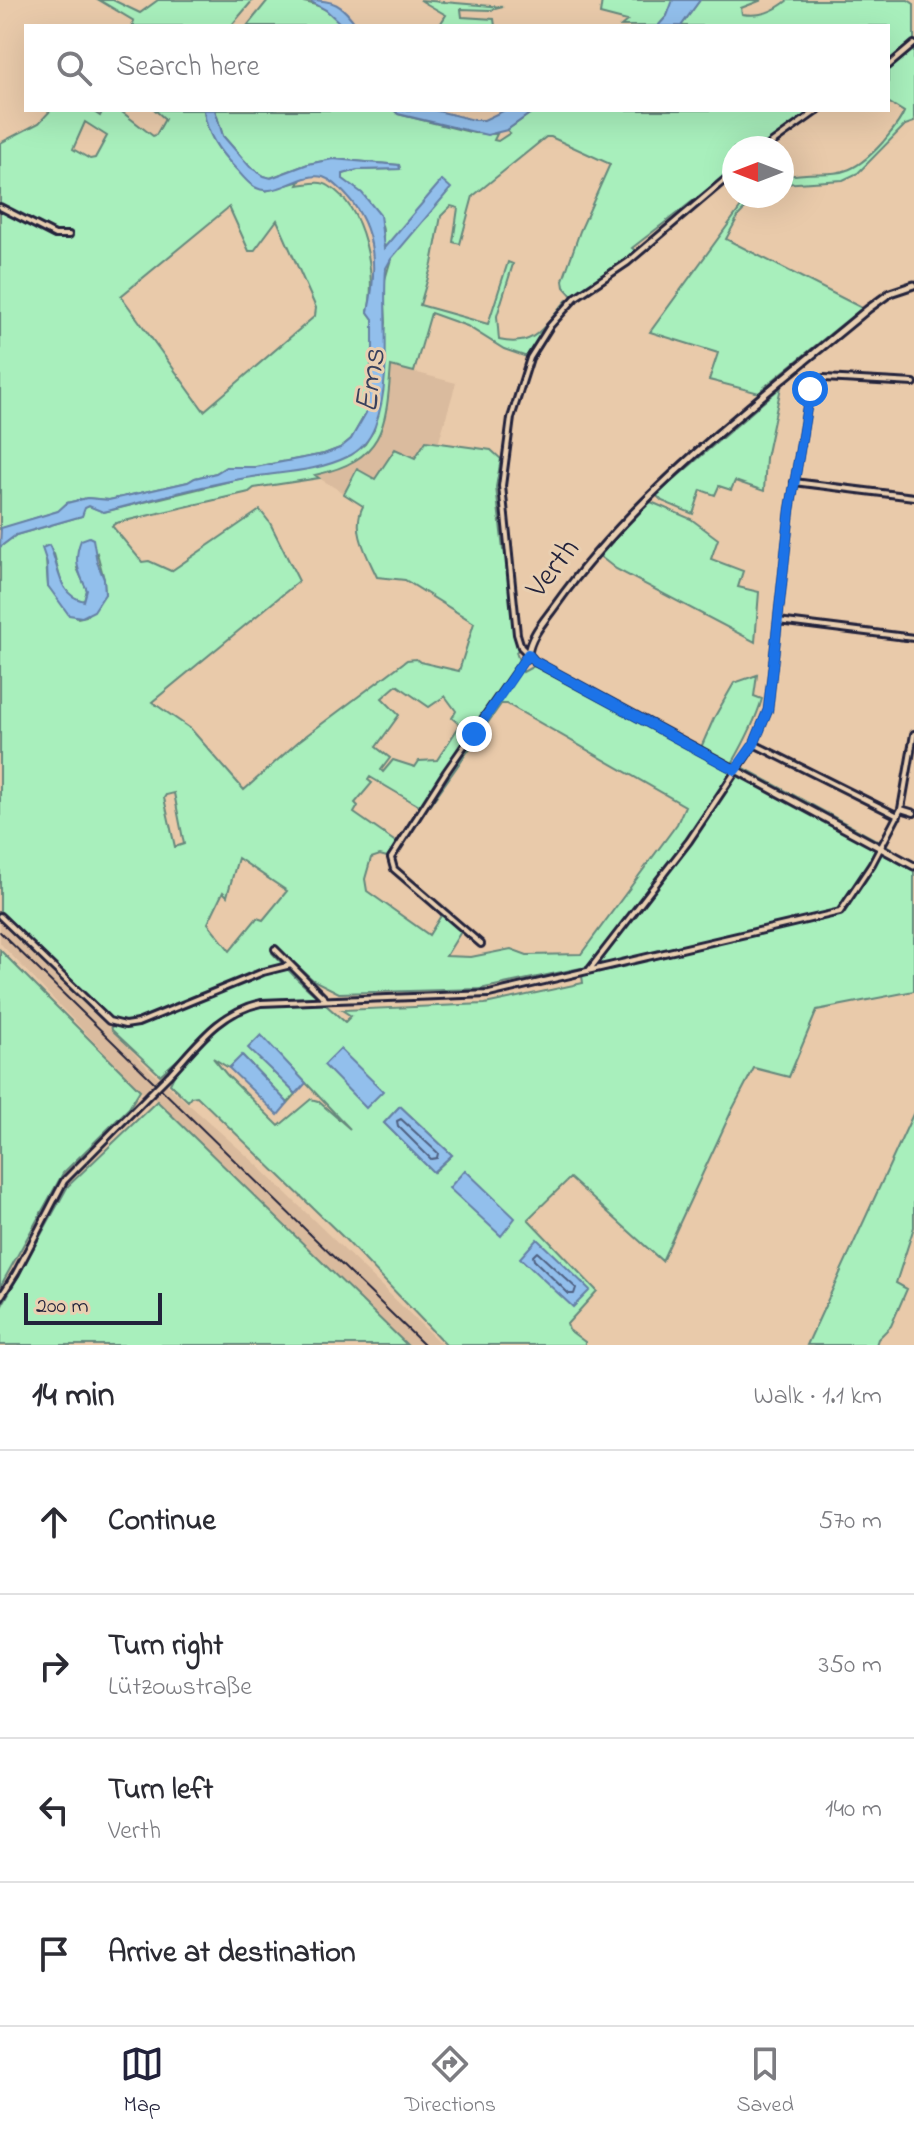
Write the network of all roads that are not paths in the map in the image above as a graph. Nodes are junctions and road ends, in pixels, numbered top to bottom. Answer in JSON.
{"nodes":[{"id":1,"x":914,"y":44,"type":"edge"},
{"id":2,"x":890,"y":64,"type":"edge"},
{"id":3,"x":815,"y":112,"type":"edge"},
{"id":4,"x":782,"y":136,"type":"edge"},
{"id":5,"x":722,"y":182,"type":"edge"},
{"id":6,"x":0,"y":207,"type":"edge"},
{"id":7,"x":69,"y":235,"type":"dead end"},
{"id":8,"x":914,"y":285,"type":"edge"},
{"id":9,"x":914,"y":383,"type":"edge"},
{"id":10,"x":794,"y":482,"type":"junction"},
{"id":11,"x":914,"y":497,"type":"edge"},
{"id":12,"x":778,"y":621,"type":"junction"},
{"id":13,"x":914,"y":638,"type":"edge"},
{"id":14,"x":528,"y":654,"type":"junction"},
{"id":15,"x":914,"y":734,"type":"edge"},
{"id":16,"x":754,"y":744,"type":"junction"},
{"id":17,"x":735,"y":770,"type":"junction"},
{"id":18,"x":901,"y":809,"type":"junction"},
{"id":19,"x":914,"y":813,"type":"edge"},
{"id":20,"x":898,"y":816,"type":"junction"},
{"id":21,"x":881,"y":848,"type":"junction"},
{"id":22,"x":914,"y":866,"type":"edge"},
{"id":23,"x":0,"y":916,"type":"edge"},
{"id":24,"x":481,"y":944,"type":"dead end"},
{"id":25,"x":275,"y":949,"type":"dead end"},
{"id":26,"x":291,"y":965,"type":"junction"},
{"id":27,"x":588,"y":971,"type":"junction"},
{"id":28,"x":326,"y":1000,"type":"junction"},
{"id":29,"x":0,"y":1298,"type":"edge"}],
"edges":[{"from":1,"to":2,"type":"street"},
{"from":3,"to":4,"type":"street"},
{"from":5,"to":14,"type":"street"},
{"from":6,"to":7,"type":"street"},
{"from":8,"to":14,"type":"street","name":"Verth"},
{"from":9,"to":10,"type":"street"},
{"from":10,"to":11,"type":"street"},
{"from":10,"to":12,"type":"street"},
{"from":12,"to":13,"type":"street"},
{"from":12,"to":16,"type":"street"},
{"from":14,"to":17,"type":"street"},
{"from":14,"to":24,"type":"street","name":"Verth"},
{"from":15,"to":18,"type":"street"},
{"from":16,"to":17,"type":"street"},
{"from":16,"to":20,"type":"street"},
{"from":17,"to":21,"type":"street"},
{"from":17,"to":27,"type":"street"},
{"from":18,"to":19,"type":"street"},
{"from":18,"to":20,"type":"street"},
{"from":20,"to":21,"type":"street"},
{"from":21,"to":22,"type":"street"},
{"from":21,"to":27,"type":"street"},
{"from":23,"to":26,"type":"street"},
{"from":25,"to":26,"type":"street"},
{"from":26,"to":28,"type":"street"},
{"from":27,"to":28,"type":"street"},
{"from":28,"to":29,"type":"street","bridge":true}]}
